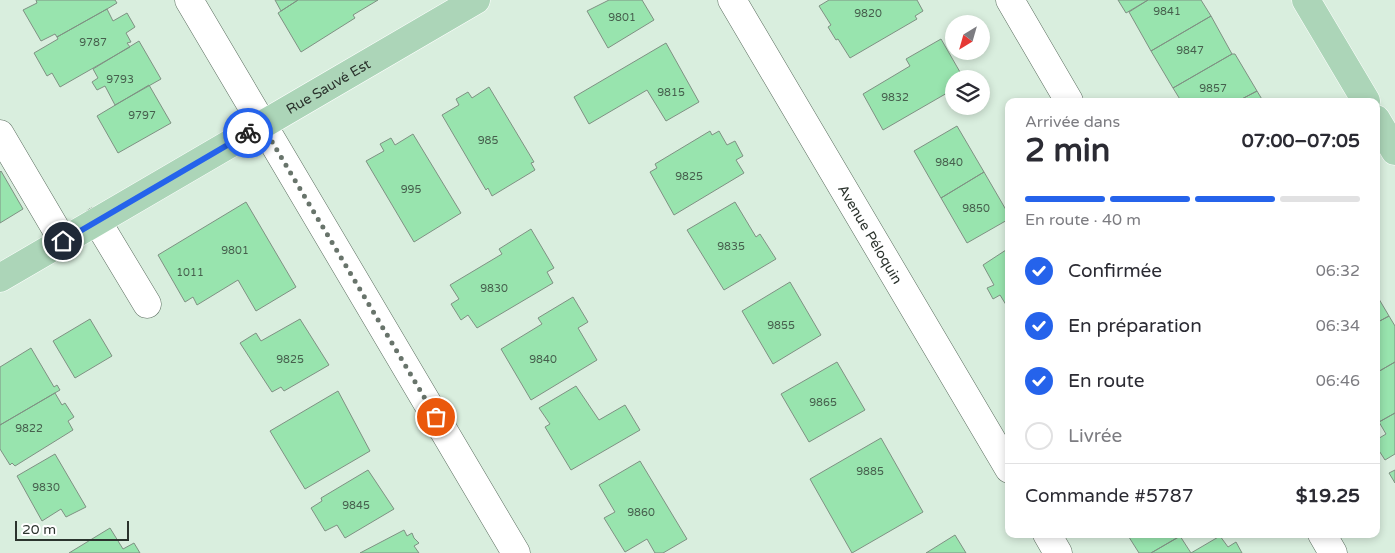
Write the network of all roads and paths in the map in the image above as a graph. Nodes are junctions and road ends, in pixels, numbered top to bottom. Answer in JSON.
{"nodes":[{"id":1,"x":189,"y":0,"type":"edge"},
{"id":2,"x":732,"y":0,"type":"edge"},
{"id":3,"x":1010,"y":0,"type":"edge"},
{"id":4,"x":1306,"y":0,"type":"edge"},
{"id":5,"x":466,"y":2,"type":"edge"},
{"id":6,"x":1067,"y":98,"type":"edge"},
{"id":7,"x":1364,"y":98,"type":"edge"},
{"id":8,"x":262,"y":125,"type":"junction"},
{"id":9,"x":1380,"y":126,"type":"edge"},
{"id":10,"x":0,"y":134,"type":"edge"},
{"id":11,"x":1395,"y":151,"type":"edge"},
{"id":12,"x":97,"y":221,"type":"junction"},
{"id":13,"x":63,"y":241,"type":"junction"},
{"id":14,"x":0,"y":278,"type":"edge"},
{"id":15,"x":147,"y":304,"type":"dead end"},
{"id":16,"x":1005,"y":462,"type":"edge"},
{"id":17,"x":1049,"y":538,"type":"edge"},
{"id":18,"x":1324,"y":538,"type":"edge"},
{"id":19,"x":516,"y":553,"type":"edge"},
{"id":20,"x":1058,"y":553,"type":"edge"},
{"id":21,"x":1333,"y":553,"type":"edge"}],
"edges":[{"from":1,"to":8,"type":"street"},
{"from":2,"to":16,"type":"street","name":"Avenue Péloquin"},
{"from":3,"to":6,"type":"street"},
{"from":4,"to":7,"type":"main road"},
{"from":5,"to":8,"type":"main road","name":"Rue Sauvé Est"},
{"from":8,"to":12,"type":"main road","name":"Rue Sauvé Est"},
{"from":8,"to":19,"type":"street"},
{"from":9,"to":11,"type":"main road"},
{"from":10,"to":13,"type":"street"},
{"from":12,"to":13,"type":"main road","name":"Rue Sauvé Est"},
{"from":12,"to":15,"type":"street"},
{"from":13,"to":14,"type":"main road","name":"Rue Sauvé Est"},
{"from":17,"to":20,"type":"street"},
{"from":18,"to":21,"type":"street"}]}
